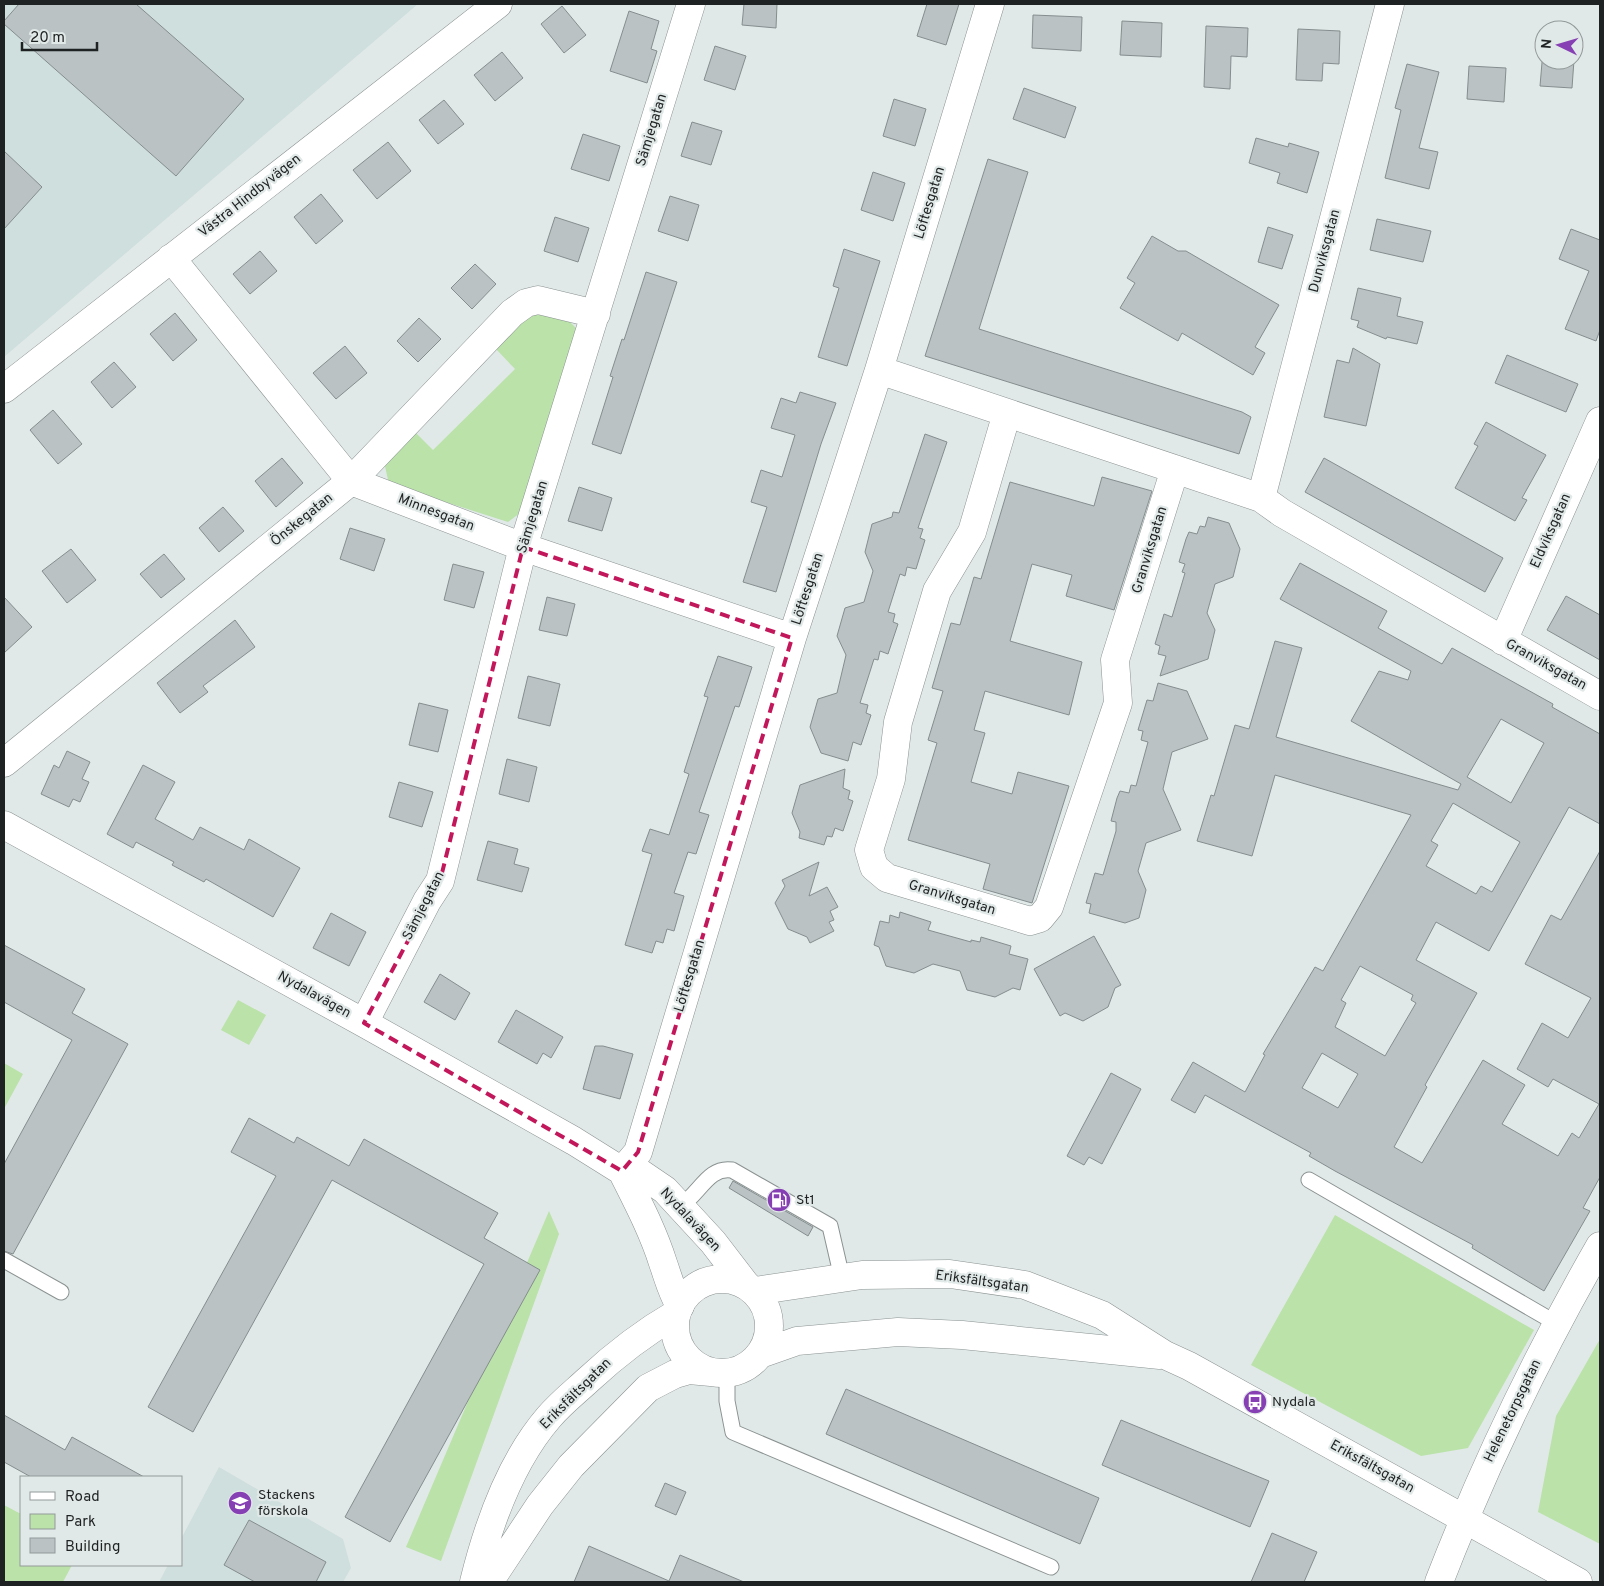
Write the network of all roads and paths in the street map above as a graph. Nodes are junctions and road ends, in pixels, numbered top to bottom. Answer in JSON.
{"nodes":[{"id":1,"x":498,"y":4,"type":"edge"},
{"id":2,"x":691,"y":4,"type":"edge"},
{"id":3,"x":990,"y":4,"type":"edge"},
{"id":4,"x":1390,"y":4,"type":"edge"},
{"id":5,"x":171,"y":258,"type":"junction"},
{"id":6,"x":596,"y":314,"type":"junction"},
{"id":7,"x":879,"y":370,"type":"junction"},
{"id":8,"x":4,"y":389,"type":"edge"},
{"id":9,"x":1007,"y":413,"type":"junction"},
{"id":10,"x":1600,"y":421,"type":"edge"},
{"id":11,"x":1175,"y":469,"type":"junction"},
{"id":12,"x":351,"y":481,"type":"junction"},
{"id":13,"x":1261,"y":498,"type":"junction"},
{"id":14,"x":523,"y":547,"type":"junction"},
{"id":15,"x":792,"y":638,"type":"junction"},
{"id":16,"x":1503,"y":641,"type":"junction"},
{"id":17,"x":1600,"y":696,"type":"edge"},
{"id":18,"x":4,"y":763,"type":"edge"},
{"id":19,"x":4,"y":825,"type":"edge"},
{"id":20,"x":364,"y":1023,"type":"junction"},
{"id":21,"x":622,"y":1171,"type":"junction"},
{"id":22,"x":1309,"y":1180,"type":"dead end"},
{"id":23,"x":680,"y":1206,"type":"junction"},
{"id":24,"x":1600,"y":1246,"type":"edge"},
{"id":25,"x":4,"y":1260,"type":"edge"},
{"id":26,"x":842,"y":1278,"type":"junction"},
{"id":27,"x":751,"y":1288,"type":"junction"},
{"id":28,"x":62,"y":1292,"type":"dead end"},
{"id":29,"x":678,"y":1310,"type":"junction"},
{"id":30,"x":1556,"y":1323,"type":"junction"},
{"id":31,"x":760,"y":1354,"type":"junction"},
{"id":32,"x":1165,"y":1356,"type":"junction"},
{"id":33,"x":719,"y":1372,"type":"junction"},
{"id":34,"x":1464,"y":1518,"type":"junction"},
{"id":35,"x":1051,"y":1567,"type":"dead end"},
{"id":36,"x":474,"y":1582,"type":"edge"},
{"id":37,"x":489,"y":1582,"type":"edge"},
{"id":38,"x":1440,"y":1582,"type":"edge"},
{"id":39,"x":1578,"y":1582,"type":"edge"}],
"edges":[{"from":1,"to":5,"type":"street","name":"Västra Hindbyvägen"},
{"from":2,"to":6,"type":"street","name":"Sämjegatan"},
{"from":3,"to":7,"type":"street","name":"Löftesgatan"},
{"from":4,"to":13,"type":"street","name":"Dunviksgatan"},
{"from":5,"to":8,"type":"street","name":"Västra Hindbyvägen"},
{"from":5,"to":12,"type":"street"},
{"from":6,"to":12,"type":"street","name":"Önskegatan"},
{"from":6,"to":14,"type":"street","name":"Sämjegatan"},
{"from":7,"to":9,"type":"street","name":"Granviksgatan"},
{"from":7,"to":15,"type":"street","name":"Löftesgatan"},
{"from":9,"to":11,"type":"street","name":"Granviksgatan"},
{"from":9,"to":11,"type":"street","name":"Granviksgatan"},
{"from":10,"to":16,"type":"street","name":"Eldviksgatan"},
{"from":11,"to":13,"type":"street","name":"Granviksgatan"},
{"from":12,"to":14,"type":"street","name":"Minnesgatan"},
{"from":12,"to":18,"type":"street","name":"Önskegatan"},
{"from":13,"to":16,"type":"street","name":"Granviksgatan"},
{"from":14,"to":15,"type":"street","name":"Minnesgatan"},
{"from":14,"to":20,"type":"street","name":"Sämjegatan"},
{"from":15,"to":21,"type":"street","name":"Löftesgatan"},
{"from":16,"to":17,"type":"street","name":"Granviksgatan"},
{"from":19,"to":20,"type":"street","name":"Nydalavägen"},
{"from":20,"to":21,"type":"street","name":"Nydalavägen"},
{"from":21,"to":23,"type":"street","name":"Nydalavägen"},
{"from":21,"to":29,"type":"street","name":"Nydalavägen"},
{"from":22,"to":30,"type":"lane"},
{"from":23,"to":26,"type":"lane"},
{"from":23,"to":27,"type":"street","name":"Nydalavägen"},
{"from":24,"to":30,"type":"street","name":"Helenetorpsgatan"},
{"from":25,"to":28,"type":"lane"},
{"from":26,"to":27,"type":"street","name":"Eriksfältsgatan"},
{"from":26,"to":32,"type":"street","name":"Eriksfältsgatan"},
{"from":27,"to":29,"type":"street"},
{"from":27,"to":31,"type":"street"},
{"from":29,"to":33,"type":"street"},
{"from":29,"to":36,"type":"street","name":"Eriksfältsgatan"},
{"from":30,"to":34,"type":"street","name":"Helenetorpsgatan"},
{"from":31,"to":32,"type":"street","name":"Eriksfältsgatan"},
{"from":31,"to":33,"type":"street"},
{"from":32,"to":34,"type":"street","name":"Eriksfältsgatan"},
{"from":33,"to":35,"type":"lane"},
{"from":33,"to":37,"type":"street"},
{"from":34,"to":38,"type":"street","name":"Helenetorpsgatan"},
{"from":34,"to":39,"type":"street","name":"Eriksfältsgatan"}]}
